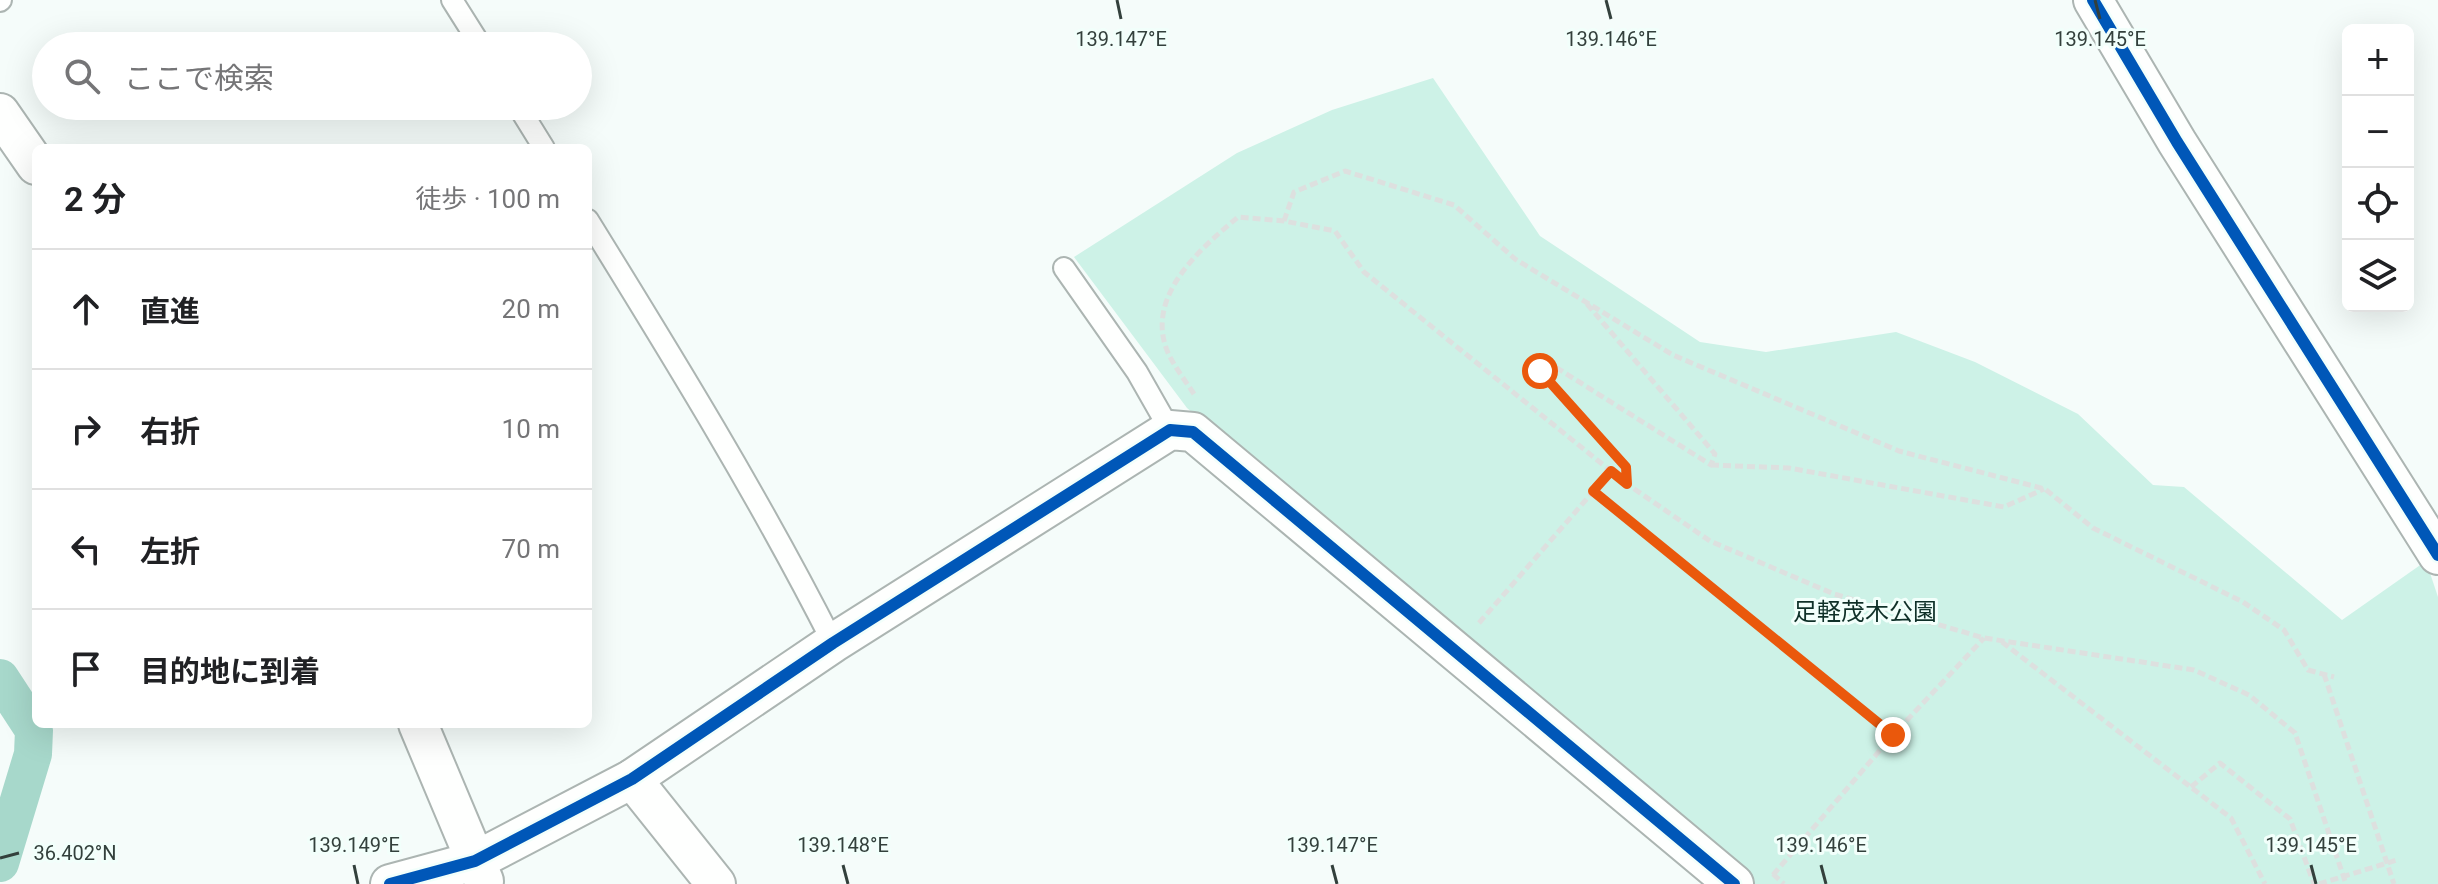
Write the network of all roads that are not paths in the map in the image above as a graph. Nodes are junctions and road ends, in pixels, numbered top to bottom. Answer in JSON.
{"nodes":[{"id":1,"x":452,"y":0,"type":"edge"},
{"id":2,"x":2093,"y":0,"type":"edge"},
{"id":3,"x":472,"y":32,"type":"edge"},
{"id":4,"x":0,"y":113,"type":"edge"},
{"id":5,"x":527,"y":120,"type":"edge"},
{"id":6,"x":542,"y":144,"type":"edge"},
{"id":7,"x":32,"y":159,"type":"edge"},
{"id":8,"x":592,"y":227,"type":"edge"},
{"id":9,"x":1064,"y":268,"type":"dead end"},
{"id":10,"x":1170,"y":430,"type":"junction"},
{"id":11,"x":2438,"y":555,"type":"edge"},
{"id":12,"x":833,"y":643,"type":"junction"},
{"id":13,"x":420,"y":728,"type":"edge"},
{"id":14,"x":632,"y":779,"type":"junction"},
{"id":15,"x":480,"y":872,"type":"edge"},
{"id":16,"x":1750,"y":876,"type":"edge"},
{"id":17,"x":390,"y":884,"type":"edge"},
{"id":18,"x":716,"y":884,"type":"edge"}],
"edges":[{"from":1,"to":3,"type":"lane"},
{"from":2,"to":11,"type":"street"},
{"from":4,"to":7,"type":"street"},
{"from":5,"to":6,"type":"lane"},
{"from":8,"to":12,"type":"lane"},
{"from":9,"to":10,"type":"lane"},
{"from":10,"to":12,"type":"street"},
{"from":10,"to":16,"type":"street"},
{"from":12,"to":14,"type":"street"},
{"from":13,"to":15,"type":"street"},
{"from":14,"to":15,"type":"street"},
{"from":14,"to":18,"type":"street"},
{"from":15,"to":17,"type":"street"}]}
